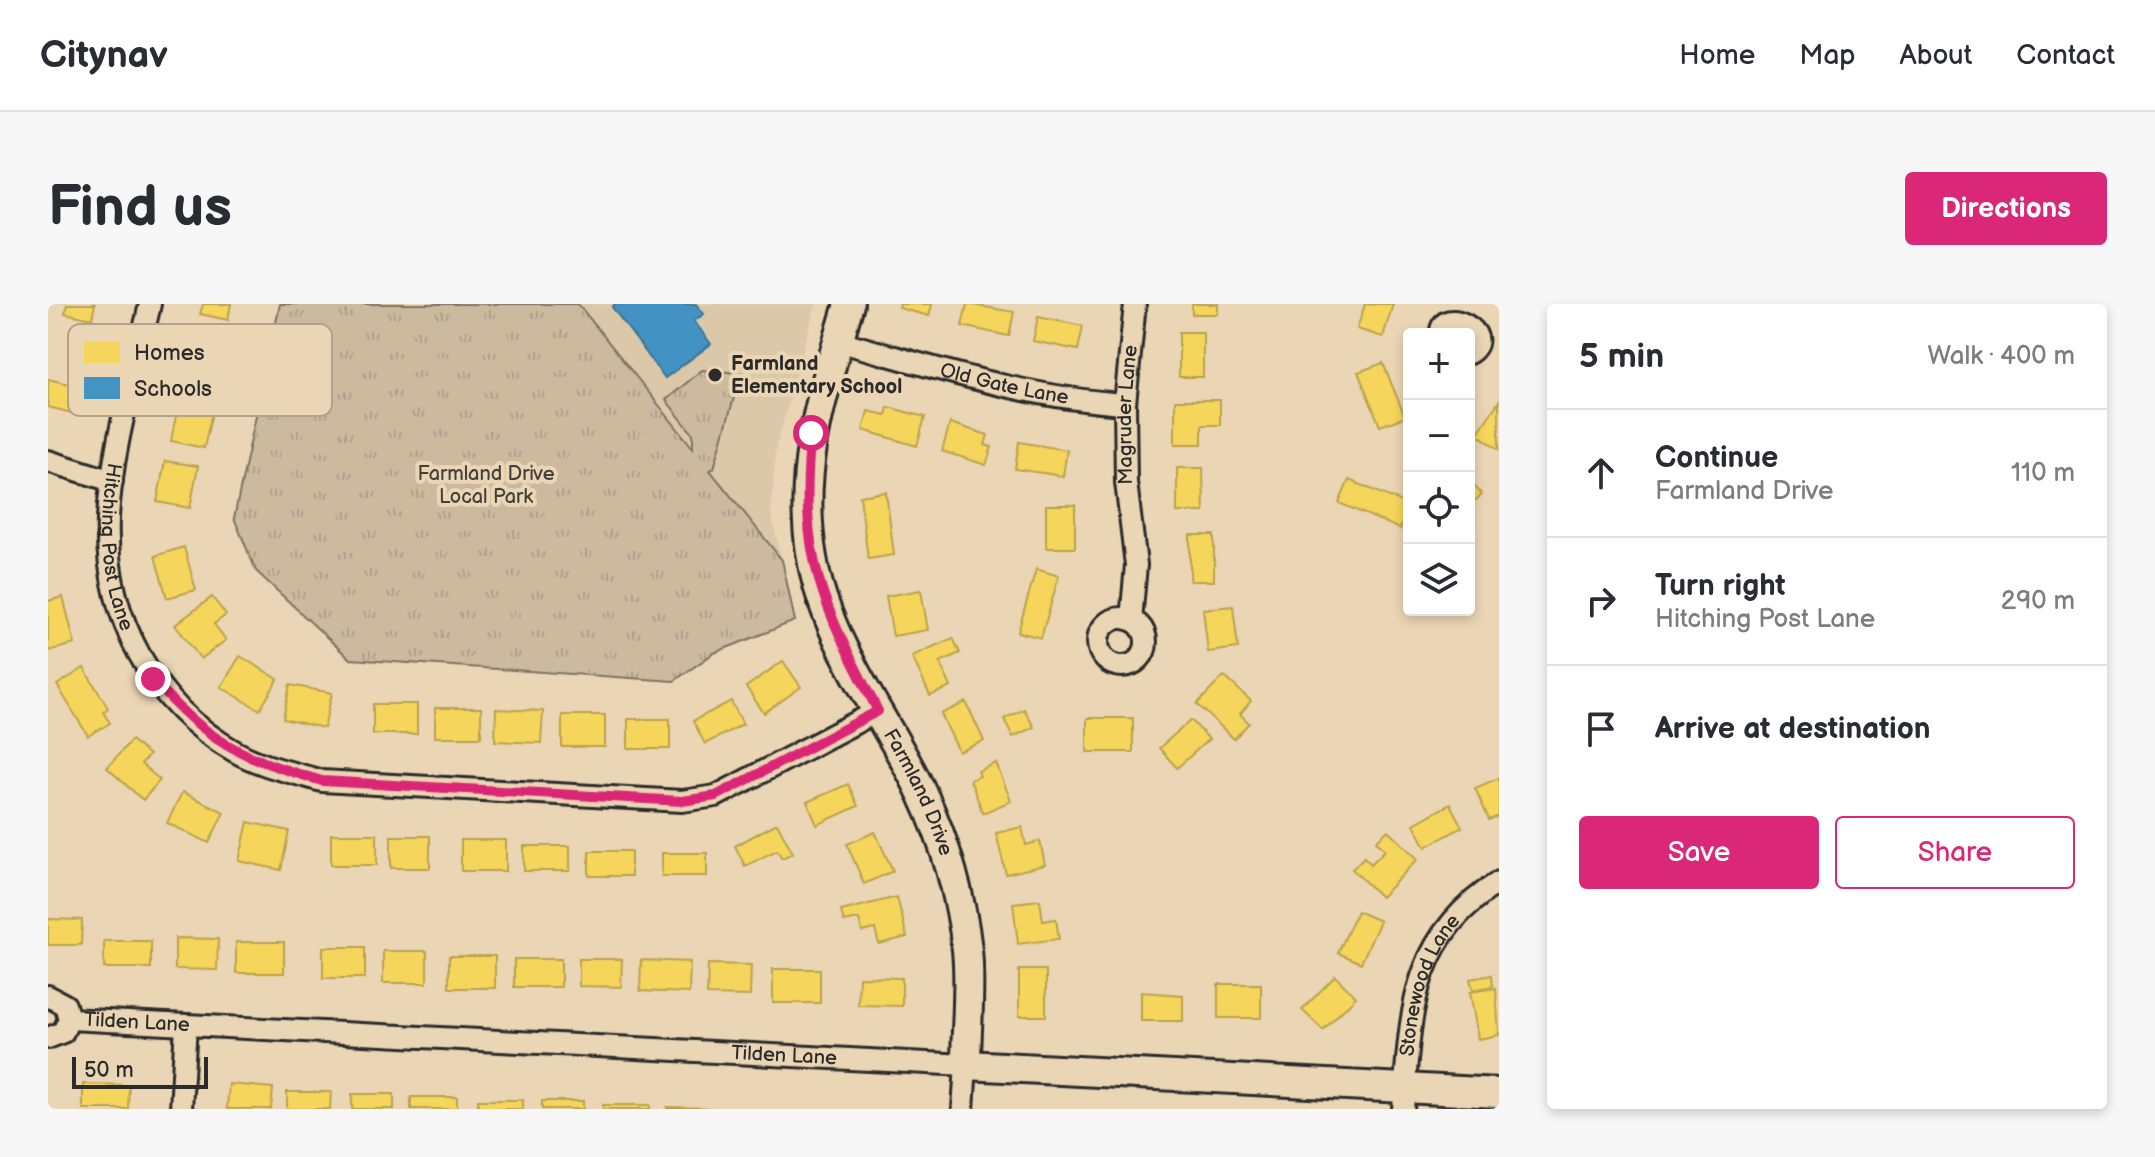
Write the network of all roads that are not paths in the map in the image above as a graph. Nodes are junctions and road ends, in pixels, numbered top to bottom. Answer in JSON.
{"nodes":[{"id":1,"x":150,"y":304,"type":"edge"},
{"id":2,"x":849,"y":304,"type":"edge"},
{"id":3,"x":1135,"y":304,"type":"edge"},
{"id":4,"x":1467,"y":305,"type":"edge"},
{"id":5,"x":146,"y":324,"type":"edge"},
{"id":6,"x":1443,"y":328,"type":"edge"},
{"id":7,"x":838,"y":341,"type":"junction"},
{"id":8,"x":1475,"y":349,"type":"edge"},
{"id":9,"x":1125,"y":404,"type":"junction"},
{"id":10,"x":126,"y":416,"type":"edge"},
{"id":11,"x":48,"y":461,"type":"edge"},
{"id":12,"x":112,"y":481,"type":"junction"},
{"id":13,"x":1131,"y":620,"type":"dead end"},
{"id":14,"x":878,"y":711,"type":"junction"},
{"id":15,"x":1499,"y":882,"type":"edge"},
{"id":16,"x":48,"y":996,"type":"edge"},
{"id":17,"x":69,"y":1019,"type":"junction"},
{"id":18,"x":186,"y":1025,"type":"junction"},
{"id":19,"x":48,"y":1038,"type":"edge"},
{"id":20,"x":966,"y":1065,"type":"junction"},
{"id":21,"x":1499,"y":1093,"type":"edge"},
{"id":22,"x":1404,"y":1098,"type":"edge"},
{"id":23,"x":181,"y":1109,"type":"edge"},
{"id":24,"x":963,"y":1109,"type":"edge"}],
"edges":[{"from":1,"to":5,"type":"street","name":"Hitching Post Lane"},
{"from":2,"to":7,"type":"street","name":"Farmland Drive"},
{"from":3,"to":9,"type":"street","name":"Magruder Lane"},
{"from":4,"to":6,"type":"street"},
{"from":4,"to":8,"type":"street"},
{"from":7,"to":9,"type":"street","name":"Old Gate Lane"},
{"from":7,"to":14,"type":"street","name":"Farmland Drive"},
{"from":9,"to":13,"type":"street","name":"Magruder Lane"},
{"from":10,"to":12,"type":"street","name":"Hitching Post Lane"},
{"from":11,"to":12,"type":"street"},
{"from":12,"to":14,"type":"street","name":"Hitching Post Lane"},
{"from":14,"to":20,"type":"street","name":"Farmland Drive"},
{"from":15,"to":22,"type":"street","name":"Stonewood Lane"},
{"from":16,"to":17,"type":"street","name":"Tilden Lane"},
{"from":17,"to":18,"type":"street","name":"Tilden Lane"},
{"from":17,"to":19,"type":"street","name":"Tilden Lane"},
{"from":18,"to":20,"type":"street","name":"Tilden Lane"},
{"from":18,"to":23,"type":"street"},
{"from":20,"to":22,"type":"street","name":"Tilden Lane"},
{"from":20,"to":24,"type":"street","name":"Farmland Drive"},
{"from":21,"to":22,"type":"street","name":"Tilden Lane"}]}
